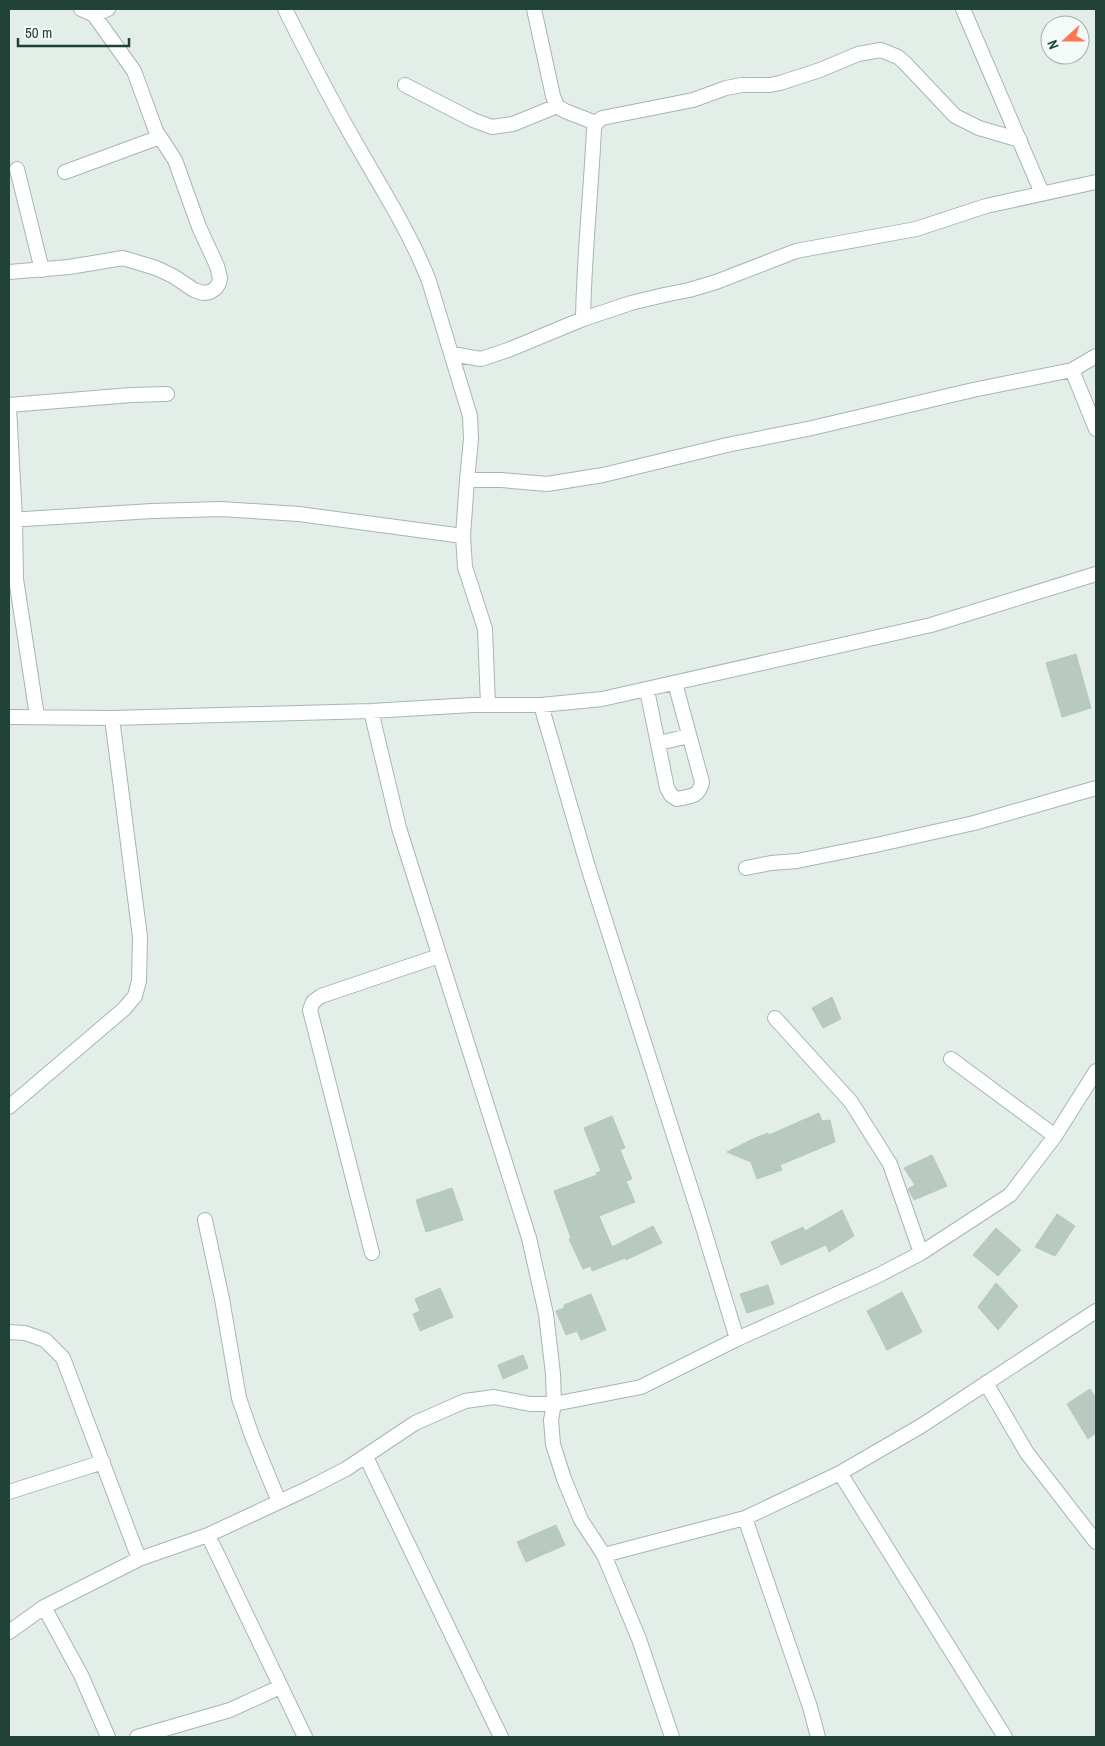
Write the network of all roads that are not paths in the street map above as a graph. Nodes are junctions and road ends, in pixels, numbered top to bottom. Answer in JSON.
{"nodes":[{"id":1,"x":81,"y":9,"type":"edge"},
{"id":2,"x":108,"y":9,"type":"edge"},
{"id":3,"x":285,"y":9,"type":"edge"},
{"id":4,"x":534,"y":9,"type":"edge"},
{"id":5,"x":963,"y":9,"type":"edge"},
{"id":6,"x":94,"y":15,"type":"junction"},
{"id":7,"x":405,"y":85,"type":"dead end"},
{"id":8,"x":558,"y":106,"type":"junction"},
{"id":9,"x":596,"y":123,"type":"junction"},
{"id":10,"x":160,"y":137,"type":"junction"},
{"id":11,"x":1020,"y":140,"type":"junction"},
{"id":12,"x":17,"y":169,"type":"dead end"},
{"id":13,"x":65,"y":172,"type":"dead end"},
{"id":14,"x":1096,"y":182,"type":"edge"},
{"id":15,"x":1042,"y":194,"type":"junction"},
{"id":16,"x":42,"y":270,"type":"junction"},
{"id":17,"x":9,"y":272,"type":"edge"},
{"id":18,"x":583,"y":320,"type":"junction"},
{"id":19,"x":452,"y":354,"type":"junction"},
{"id":20,"x":1096,"y":356,"type":"edge"},
{"id":21,"x":1072,"y":370,"type":"junction"},
{"id":22,"x":167,"y":394,"type":"dead end"},
{"id":23,"x":9,"y":406,"type":"edge"},
{"id":24,"x":1096,"y":429,"type":"edge"},
{"id":25,"x":467,"y":480,"type":"junction"},
{"id":26,"x":12,"y":520,"type":"edge"},
{"id":27,"x":463,"y":536,"type":"junction"},
{"id":28,"x":1096,"y":574,"type":"edge"},
{"id":29,"x":674,"y":684,"type":"junction"},
{"id":30,"x":647,"y":690,"type":"junction"},
{"id":31,"x":488,"y":705,"type":"junction"},
{"id":32,"x":541,"y":705,"type":"junction"},
{"id":33,"x":371,"y":711,"type":"junction"},
{"id":34,"x":9,"y":716,"type":"edge"},
{"id":35,"x":37,"y":716,"type":"junction"},
{"id":36,"x":112,"y":718,"type":"junction"},
{"id":37,"x":689,"y":736,"type":"junction"},
{"id":38,"x":659,"y":743,"type":"junction"},
{"id":39,"x":1096,"y":788,"type":"edge"},
{"id":40,"x":746,"y":868,"type":"dead end"},
{"id":41,"x":439,"y":956,"type":"junction"},
{"id":42,"x":775,"y":1018,"type":"dead end"},
{"id":43,"x":951,"y":1059,"type":"dead end"},
{"id":44,"x":1096,"y":1071,"type":"edge"},
{"id":45,"x":9,"y":1107,"type":"edge"},
{"id":46,"x":1055,"y":1136,"type":"junction"},
{"id":47,"x":205,"y":1220,"type":"dead end"},
{"id":48,"x":372,"y":1253,"type":"dead end"},
{"id":49,"x":921,"y":1253,"type":"junction"},
{"id":50,"x":1096,"y":1312,"type":"edge"},
{"id":51,"x":9,"y":1332,"type":"edge"},
{"id":52,"x":737,"y":1339,"type":"junction"},
{"id":53,"x":986,"y":1383,"type":"junction"},
{"id":54,"x":554,"y":1404,"type":"junction"},
{"id":55,"x":366,"y":1456,"type":"junction"},
{"id":56,"x":103,"y":1462,"type":"junction"},
{"id":57,"x":840,"y":1473,"type":"junction"},
{"id":58,"x":9,"y":1492,"type":"edge"},
{"id":59,"x":279,"y":1502,"type":"junction"},
{"id":60,"x":745,"y":1518,"type":"junction"},
{"id":61,"x":208,"y":1534,"type":"junction"},
{"id":62,"x":1096,"y":1542,"type":"edge"},
{"id":63,"x":604,"y":1554,"type":"junction"},
{"id":64,"x":139,"y":1559,"type":"junction"},
{"id":65,"x":44,"y":1607,"type":"junction"},
{"id":66,"x":9,"y":1632,"type":"edge"},
{"id":67,"x":280,"y":1687,"type":"junction"},
{"id":68,"x":108,"y":1737,"type":"edge"},
{"id":69,"x":137,"y":1737,"type":"edge"},
{"id":70,"x":305,"y":1737,"type":"edge"},
{"id":71,"x":501,"y":1737,"type":"edge"},
{"id":72,"x":672,"y":1737,"type":"edge"},
{"id":73,"x":818,"y":1737,"type":"edge"},
{"id":74,"x":1005,"y":1737,"type":"edge"}],
"edges":[{"from":1,"to":6,"type":"street"},
{"from":2,"to":6,"type":"street"},
{"from":3,"to":19,"type":"street"},
{"from":4,"to":8,"type":"street"},
{"from":5,"to":11,"type":"street"},
{"from":6,"to":10,"type":"street"},
{"from":7,"to":8,"type":"street"},
{"from":8,"to":9,"type":"street"},
{"from":9,"to":11,"type":"street"},
{"from":9,"to":18,"type":"street"},
{"from":10,"to":13,"type":"street"},
{"from":10,"to":16,"type":"street"},
{"from":11,"to":15,"type":"street"},
{"from":12,"to":16,"type":"street"},
{"from":14,"to":15,"type":"street"},
{"from":15,"to":18,"type":"street"},
{"from":16,"to":17,"type":"street"},
{"from":18,"to":19,"type":"street"},
{"from":19,"to":25,"type":"street"},
{"from":20,"to":21,"type":"street"},
{"from":21,"to":24,"type":"street"},
{"from":21,"to":25,"type":"street"},
{"from":22,"to":23,"type":"street"},
{"from":23,"to":26,"type":"street"},
{"from":25,"to":27,"type":"street"},
{"from":26,"to":27,"type":"street"},
{"from":26,"to":35,"type":"street"},
{"from":27,"to":31,"type":"street"},
{"from":28,"to":29,"type":"street"},
{"from":29,"to":30,"type":"street"},
{"from":29,"to":37,"type":"street"},
{"from":30,"to":32,"type":"street"},
{"from":30,"to":38,"type":"street"},
{"from":31,"to":32,"type":"street"},
{"from":31,"to":33,"type":"street"},
{"from":32,"to":52,"type":"street"},
{"from":33,"to":36,"type":"street"},
{"from":33,"to":41,"type":"street"},
{"from":34,"to":35,"type":"street"},
{"from":35,"to":36,"type":"street"},
{"from":36,"to":45,"type":"street"},
{"from":37,"to":38,"type":"street"},
{"from":37,"to":38,"type":"street"},
{"from":39,"to":40,"type":"street"},
{"from":41,"to":48,"type":"street"},
{"from":41,"to":54,"type":"street"},
{"from":42,"to":49,"type":"street"},
{"from":43,"to":46,"type":"street"},
{"from":44,"to":46,"type":"street"},
{"from":46,"to":49,"type":"street"},
{"from":47,"to":59,"type":"street"},
{"from":49,"to":52,"type":"street"},
{"from":50,"to":53,"type":"street"},
{"from":51,"to":56,"type":"street"},
{"from":52,"to":54,"type":"street"},
{"from":53,"to":57,"type":"street"},
{"from":53,"to":62,"type":"street"},
{"from":54,"to":55,"type":"street"},
{"from":54,"to":63,"type":"street"},
{"from":55,"to":59,"type":"street"},
{"from":55,"to":71,"type":"street"},
{"from":56,"to":58,"type":"street"},
{"from":56,"to":64,"type":"street"},
{"from":57,"to":60,"type":"street"},
{"from":57,"to":74,"type":"street"},
{"from":59,"to":61,"type":"street"},
{"from":60,"to":63,"type":"street"},
{"from":60,"to":73,"type":"street"},
{"from":61,"to":64,"type":"street"},
{"from":61,"to":67,"type":"street"},
{"from":63,"to":72,"type":"street"},
{"from":64,"to":65,"type":"street"},
{"from":65,"to":66,"type":"street"},
{"from":65,"to":68,"type":"street"},
{"from":67,"to":69,"type":"street"},
{"from":67,"to":70,"type":"street"}]}
